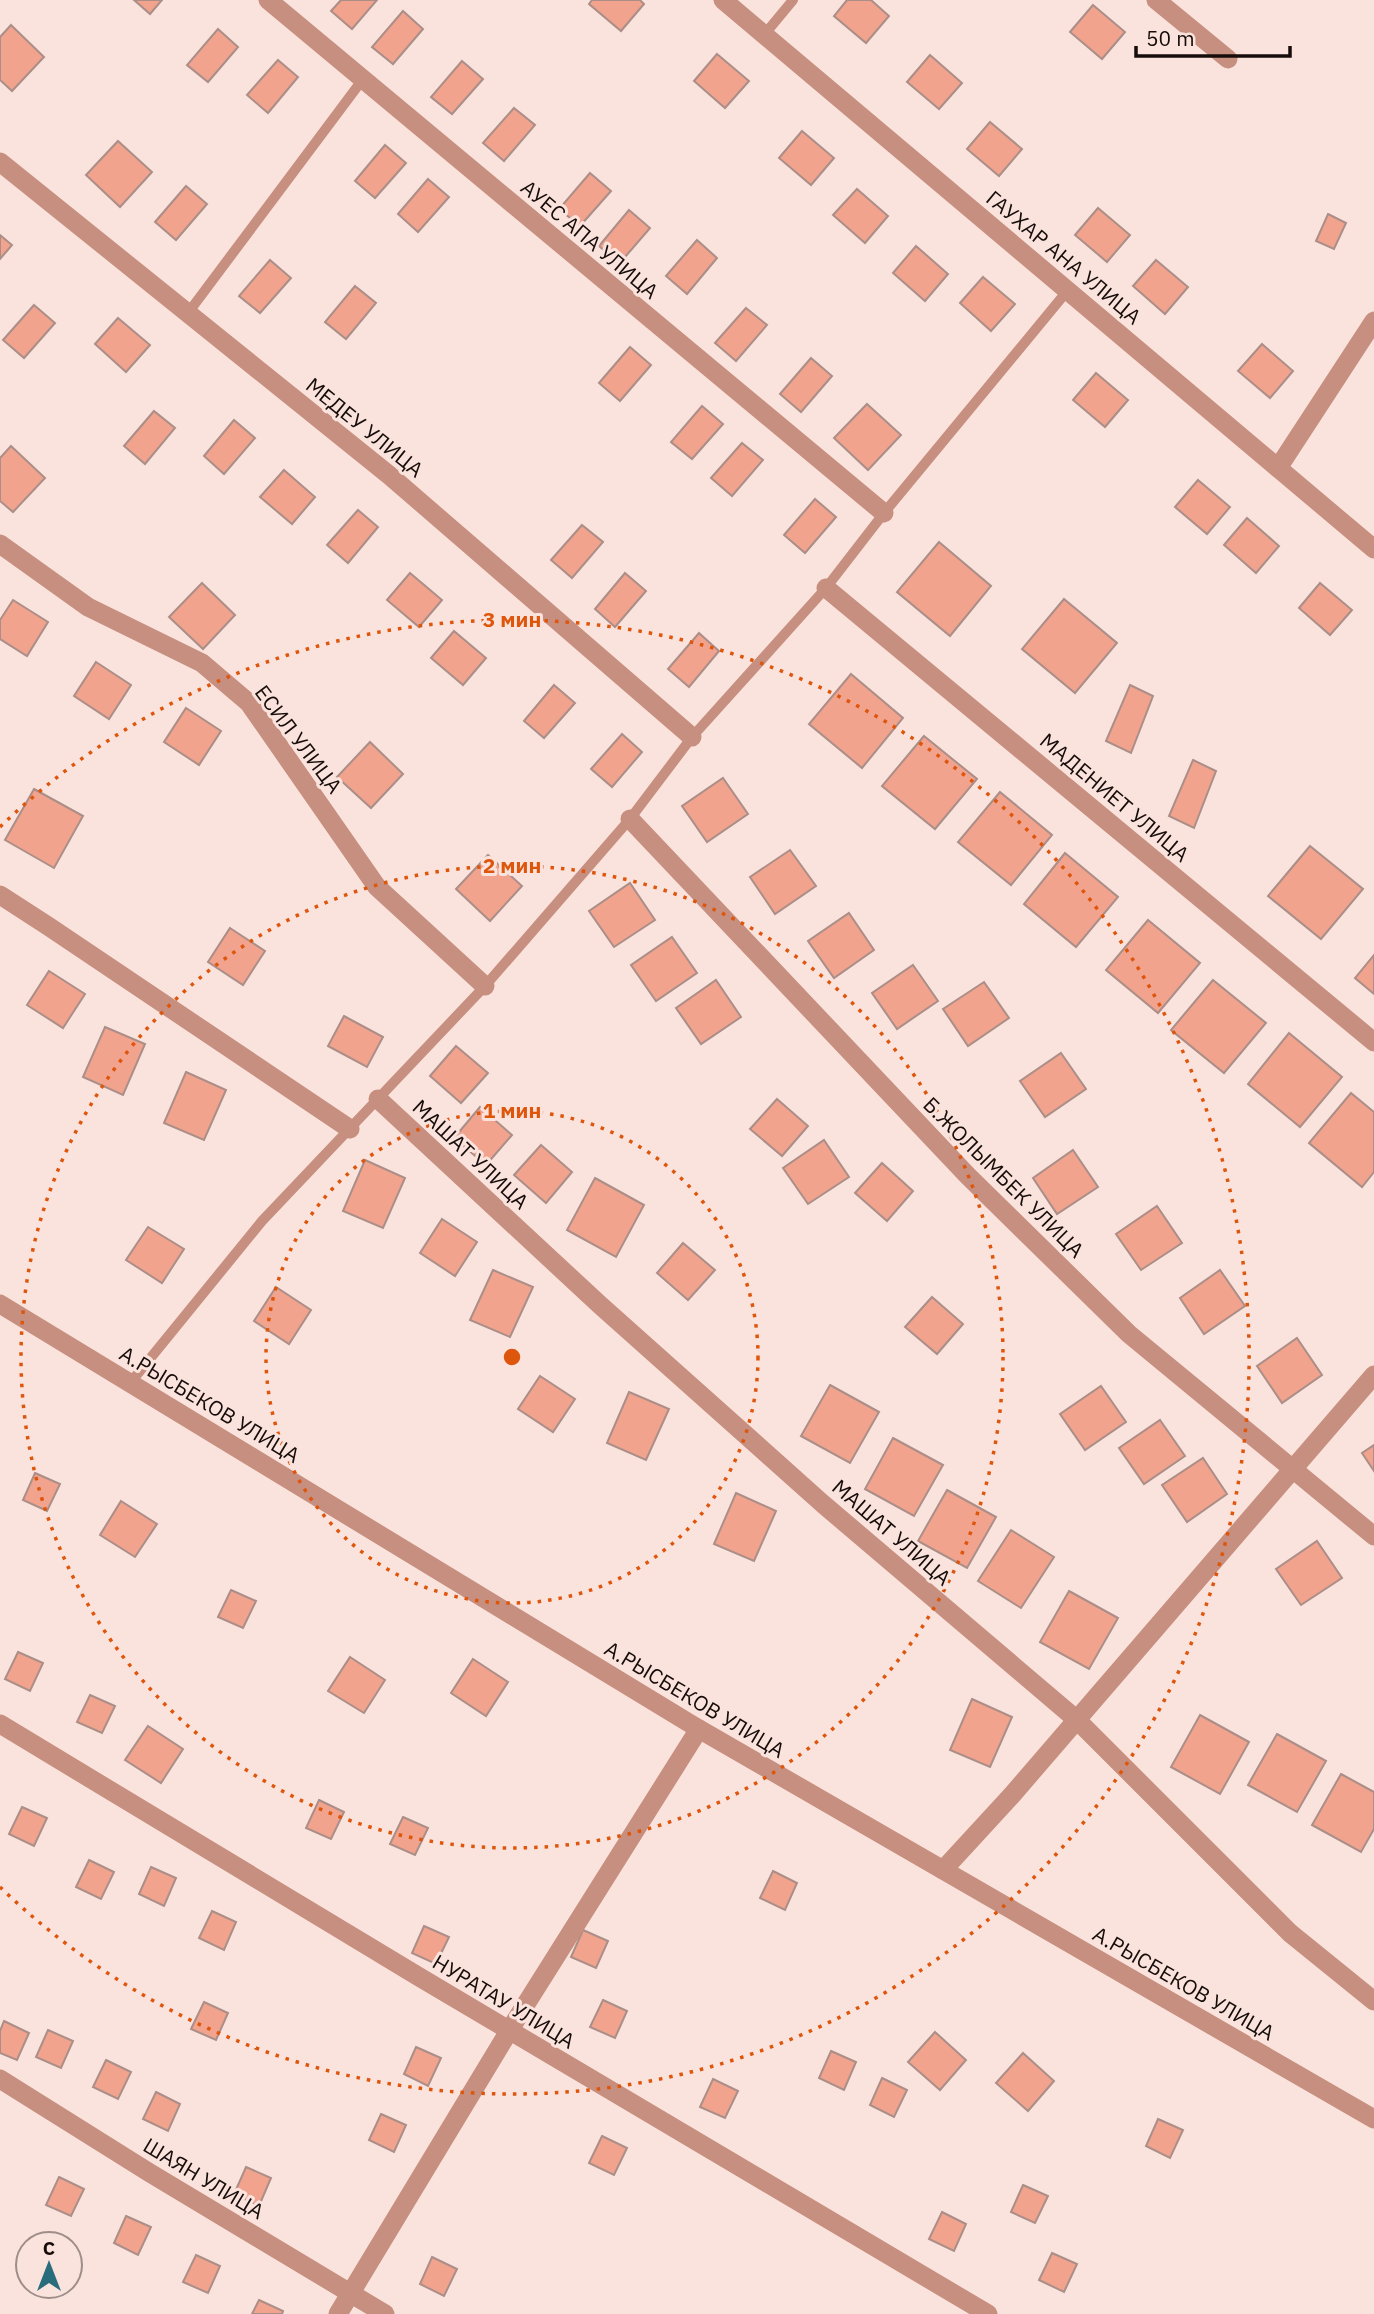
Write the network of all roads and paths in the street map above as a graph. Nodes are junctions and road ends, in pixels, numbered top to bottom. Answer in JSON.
{"nodes":[{"id":1,"x":268,"y":0,"type":"edge"},
{"id":2,"x":723,"y":0,"type":"edge"},
{"id":3,"x":793,"y":0,"type":"edge"},
{"id":4,"x":1156,"y":0,"type":"edge"},
{"id":5,"x":764,"y":35,"type":"junction"},
{"id":6,"x":1228,"y":59,"type":"dead end"},
{"id":7,"x":363,"y":79,"type":"junction"},
{"id":8,"x":0,"y":162,"type":"edge"},
{"id":9,"x":1068,"y":290,"type":"junction"},
{"id":10,"x":188,"y":313,"type":"junction"},
{"id":11,"x":1374,"y":321,"type":"edge"},
{"id":12,"x":1278,"y":468,"type":"junction"},
{"id":13,"x":884,"y":513,"type":"junction"},
{"id":14,"x":0,"y":544,"type":"edge"},
{"id":15,"x":1374,"y":549,"type":"edge"},
{"id":16,"x":826,"y":588,"type":"junction"},
{"id":17,"x":692,"y":737,"type":"junction"},
{"id":18,"x":630,"y":819,"type":"junction"},
{"id":19,"x":0,"y":895,"type":"edge"},
{"id":20,"x":485,"y":986,"type":"junction"},
{"id":21,"x":1374,"y":1042,"type":"edge"},
{"id":22,"x":378,"y":1099,"type":"junction"},
{"id":23,"x":350,"y":1129,"type":"junction"},
{"id":24,"x":0,"y":1304,"type":"edge"},
{"id":25,"x":1374,"y":1375,"type":"edge"},
{"id":26,"x":131,"y":1382,"type":"junction"},
{"id":27,"x":1294,"y":1469,"type":"junction"},
{"id":28,"x":1374,"y":1536,"type":"edge"},
{"id":29,"x":1077,"y":1720,"type":"junction"},
{"id":30,"x":0,"y":1724,"type":"edge"},
{"id":31,"x":699,"y":1729,"type":"junction"},
{"id":32,"x":943,"y":1870,"type":"junction"},
{"id":33,"x":1374,"y":2001,"type":"edge"},
{"id":34,"x":509,"y":2031,"type":"junction"},
{"id":35,"x":0,"y":2079,"type":"edge"},
{"id":36,"x":1374,"y":2119,"type":"edge"},
{"id":37,"x":350,"y":2293,"type":"junction"},
{"id":38,"x":338,"y":2314,"type":"edge"},
{"id":39,"x":386,"y":2314,"type":"edge"},
{"id":40,"x":988,"y":2314,"type":"edge"}],
"edges":[{"from":1,"to":7,"type":"street","name":"АУЕС АПА УЛИЦА"},
{"from":2,"to":5,"type":"street","name":"ГАУХАР АНА УЛИЦА"},
{"from":3,"to":5,"type":"lane"},
{"from":4,"to":6,"type":"street"},
{"from":5,"to":9,"type":"street","name":"ГАУХАР АНА УЛИЦА"},
{"from":7,"to":10,"type":"lane"},
{"from":7,"to":13,"type":"street","name":"АУЕС АПА УЛИЦА"},
{"from":8,"to":10,"type":"street","name":"МЕДЕУ УЛИЦА"},
{"from":9,"to":12,"type":"street","name":"ГАУХАР АНА УЛИЦА"},
{"from":9,"to":13,"type":"lane"},
{"from":10,"to":17,"type":"street","name":"МЕДЕУ УЛИЦА"},
{"from":11,"to":12,"type":"street"},
{"from":12,"to":15,"type":"street","name":"ГАУХАР АНА УЛИЦА"},
{"from":13,"to":16,"type":"lane"},
{"from":14,"to":20,"type":"street","name":"ЕСИЛ УЛИЦА"},
{"from":16,"to":17,"type":"lane"},
{"from":16,"to":21,"type":"street","name":"МАДЕНИЕТ УЛИЦА"},
{"from":17,"to":18,"type":"lane"},
{"from":18,"to":20,"type":"lane"},
{"from":18,"to":27,"type":"street","name":"Б.ЖОЛЫМБЕК УЛИЦА"},
{"from":19,"to":23,"type":"street"},
{"from":20,"to":22,"type":"lane"},
{"from":22,"to":23,"type":"lane"},
{"from":22,"to":29,"type":"street","name":"МАШАТ УЛИЦА"},
{"from":23,"to":26,"type":"lane"},
{"from":24,"to":26,"type":"street","name":"А.РЫСБЕКОВ УЛИЦА"},
{"from":25,"to":27,"type":"street"},
{"from":26,"to":31,"type":"street","name":"А.РЫСБЕКОВ УЛИЦА"},
{"from":27,"to":28,"type":"street","name":"Б.ЖОЛЫМБЕК УЛИЦА"},
{"from":27,"to":29,"type":"street"},
{"from":29,"to":32,"type":"street"},
{"from":29,"to":33,"type":"street","name":"МАШАТ УЛИЦА"},
{"from":30,"to":34,"type":"street","name":"НУРАТАУ УЛИЦА"},
{"from":31,"to":32,"type":"street","name":"А.РЫСБЕКОВ УЛИЦА"},
{"from":31,"to":34,"type":"street"},
{"from":32,"to":36,"type":"street","name":"А.РЫСБЕКОВ УЛИЦА"},
{"from":34,"to":37,"type":"street"},
{"from":34,"to":40,"type":"street","name":"НУРАТАУ УЛИЦА"},
{"from":35,"to":37,"type":"street","name":"ШАЯН УЛИЦА"},
{"from":37,"to":38,"type":"street"},
{"from":37,"to":39,"type":"street","name":"ШАЯН УЛИЦА"}]}
